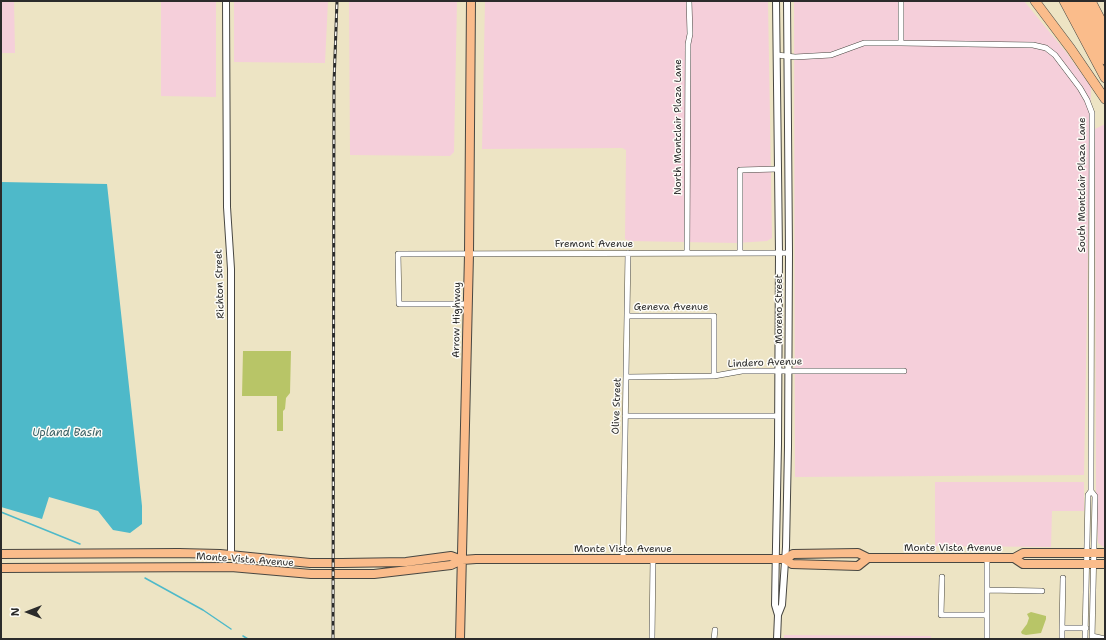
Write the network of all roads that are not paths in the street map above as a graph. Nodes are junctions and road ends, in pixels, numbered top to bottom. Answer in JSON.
{"nodes":[{"id":1,"x":226,"y":1,"type":"edge"},
{"id":2,"x":471,"y":1,"type":"edge"},
{"id":3,"x":690,"y":1,"type":"edge"},
{"id":4,"x":776,"y":1,"type":"edge"},
{"id":5,"x":787,"y":1,"type":"edge"},
{"id":6,"x":901,"y":1,"type":"edge"},
{"id":7,"x":1035,"y":1,"type":"edge"},
{"id":8,"x":1064,"y":1,"type":"edge"},
{"id":9,"x":1074,"y":1,"type":"edge"},
{"id":10,"x":1082,"y":1,"type":"edge"},
{"id":11,"x":1091,"y":1,"type":"edge"},
{"id":12,"x":1105,"y":28,"type":"edge"},
{"id":13,"x":901,"y":43,"type":"junction"},
{"id":14,"x":1105,"y":44,"type":"edge"},
{"id":15,"x":777,"y":55,"type":"junction"},
{"id":16,"x":788,"y":57,"type":"junction"},
{"id":17,"x":1105,"y":60,"type":"edge"},
{"id":18,"x":1105,"y":78,"type":"edge"},
{"id":19,"x":1105,"y":99,"type":"edge"},
{"id":20,"x":778,"y":170,"type":"junction"},
{"id":21,"x":687,"y":252,"type":"junction"},
{"id":22,"x":628,"y":253,"type":"junction"},
{"id":23,"x":740,"y":253,"type":"junction"},
{"id":24,"x":779,"y":253,"type":"junction"},
{"id":25,"x":789,"y":253,"type":"junction"},
{"id":26,"x":469,"y":254,"type":"junction"},
{"id":27,"x":468,"y":304,"type":"junction"},
{"id":28,"x":628,"y":316,"type":"junction"},
{"id":29,"x":779,"y":371,"type":"junction"},
{"id":30,"x":789,"y":371,"type":"junction"},
{"id":31,"x":904,"y":371,"type":"dead end"},
{"id":32,"x":714,"y":376,"type":"junction"},
{"id":33,"x":627,"y":377,"type":"junction"},
{"id":34,"x":625,"y":416,"type":"junction"},
{"id":35,"x":778,"y":416,"type":"junction"},
{"id":36,"x":1,"y":554,"type":"edge"},
{"id":37,"x":1090,"y":554,"type":"junction"},
{"id":38,"x":1105,"y":554,"type":"edge"},
{"id":39,"x":231,"y":555,"type":"junction"},
{"id":40,"x":868,"y":558,"type":"junction"},
{"id":41,"x":987,"y":558,"type":"junction"},
{"id":42,"x":1014,"y":558,"type":"junction"},
{"id":43,"x":624,"y":559,"type":"junction"},
{"id":44,"x":654,"y":559,"type":"junction"},
{"id":45,"x":780,"y":559,"type":"junction"},
{"id":46,"x":462,"y":560,"type":"junction"},
{"id":47,"x":1090,"y":564,"type":"junction"},
{"id":48,"x":1105,"y":564,"type":"edge"},
{"id":49,"x":231,"y":567,"type":"junction"},
{"id":50,"x":1,"y":568,"type":"edge"},
{"id":51,"x":942,"y":577,"type":"dead end"},
{"id":52,"x":1063,"y":578,"type":"dead end"},
{"id":53,"x":987,"y":590,"type":"junction"},
{"id":54,"x":1042,"y":591,"type":"dead end"},
{"id":55,"x":987,"y":615,"type":"junction"},
{"id":56,"x":1062,"y":628,"type":"junction"},
{"id":57,"x":1086,"y":628,"type":"junction"},
{"id":58,"x":715,"y":630,"type":"dead end"},
{"id":59,"x":1092,"y":637,"type":"edge"},
{"id":60,"x":460,"y":639,"type":"edge"},
{"id":61,"x":652,"y":639,"type":"edge"},
{"id":62,"x":714,"y":639,"type":"edge"},
{"id":63,"x":776,"y":639,"type":"edge"},
{"id":64,"x":987,"y":639,"type":"edge"},
{"id":65,"x":1062,"y":639,"type":"edge"},
{"id":66,"x":1085,"y":639,"type":"edge"},
{"id":67,"x":1105,"y":639,"type":"edge"}],
"edges":[{"from":1,"to":39,"type":"street","name":"Richton Street"},
{"from":2,"to":26,"type":"main road","name":"Arrow Highway"},
{"from":3,"to":21,"type":"street","name":"North Montclair Plaza Lane"},
{"from":4,"to":15,"type":"street","name":"Moreno Street"},
{"from":5,"to":16,"type":"street","name":"Moreno Street"},
{"from":6,"to":13,"type":"street"},
{"from":7,"to":19,"type":"highway"},
{"from":8,"to":18,"type":"highway"},
{"from":9,"to":17,"type":"highway"},
{"from":10,"to":14,"type":"highway"},
{"from":11,"to":12,"type":"highway"},
{"from":13,"to":16,"type":"street","name":"South Montclair Plaza Lane"},
{"from":13,"to":37,"type":"street","name":"South Montclair Plaza Lane"},
{"from":15,"to":16,"type":"street","name":"South Montclair Plaza Lane"},
{"from":15,"to":20,"type":"street","name":"Moreno Street"},
{"from":16,"to":25,"type":"street","name":"Moreno Street"},
{"from":20,"to":23,"type":"street"},
{"from":20,"to":24,"type":"street","name":"Moreno Street"},
{"from":21,"to":22,"type":"street","name":"Fremont Avenue"},
{"from":21,"to":23,"type":"street","name":"Fremont Avenue"},
{"from":22,"to":26,"type":"street","name":"Fremont Avenue"},
{"from":22,"to":28,"type":"street","name":"Olive Street"},
{"from":23,"to":24,"type":"street","name":"Fremont Avenue"},
{"from":24,"to":25,"type":"street","name":"Fremont Avenue"},
{"from":24,"to":29,"type":"street","name":"Moreno Street"},
{"from":25,"to":30,"type":"street","name":"Moreno Street"},
{"from":26,"to":27,"type":"main road","name":"Arrow Highway"},
{"from":26,"to":27,"type":"street","name":"Fremont Avenue"},
{"from":27,"to":46,"type":"main road","name":"Arrow Highway"},
{"from":28,"to":32,"type":"street","name":"Geneva Avenue"},
{"from":28,"to":33,"type":"street","name":"Olive Street"},
{"from":29,"to":30,"type":"street","name":"Lindero Avenue"},
{"from":29,"to":32,"type":"street","name":"Lindero Avenue"},
{"from":29,"to":35,"type":"street","name":"Moreno Street"},
{"from":30,"to":31,"type":"street","name":"Lindero Avenue"},
{"from":30,"to":45,"type":"street","name":"Moreno Street"},
{"from":32,"to":33,"type":"street","name":"Lindero Avenue"},
{"from":33,"to":34,"type":"street","name":"Olive Street"},
{"from":34,"to":35,"type":"street"},
{"from":34,"to":43,"type":"street","name":"Olive Street"},
{"from":35,"to":45,"type":"street","name":"Moreno Street"},
{"from":36,"to":39,"type":"main road","name":"Monte Vista Avenue"},
{"from":37,"to":38,"type":"main road","name":"Monte Vista Avenue"},
{"from":37,"to":42,"type":"main road","name":"Monte Vista Avenue"},
{"from":37,"to":47,"type":"street","name":"South Montclair Plaza Lane"},
{"from":39,"to":46,"type":"main road","name":"Monte Vista Avenue"},
{"from":39,"to":49,"type":"street","name":"Richton Street"},
{"from":40,"to":41,"type":"main road","name":"Monte Vista Avenue"},
{"from":40,"to":45,"type":"main road","name":"Monte Vista Avenue"},
{"from":40,"to":45,"type":"main road","name":"Monte Vista Avenue"},
{"from":41,"to":42,"type":"main road","name":"Monte Vista Avenue"},
{"from":41,"to":53,"type":"street"},
{"from":42,"to":47,"type":"main road","name":"Monte Vista Avenue"},
{"from":43,"to":44,"type":"main road","name":"Monte Vista Avenue"},
{"from":43,"to":46,"type":"main road","name":"Monte Vista Avenue"},
{"from":44,"to":45,"type":"main road","name":"Monte Vista Avenue"},
{"from":44,"to":61,"type":"street"},
{"from":45,"to":63,"type":"street","name":"Moreno Street"},
{"from":46,"to":49,"type":"main road","name":"Monte Vista Avenue"},
{"from":46,"to":60,"type":"main road","name":"Arrow Highway"},
{"from":47,"to":48,"type":"main road","name":"Monte Vista Avenue"},
{"from":47,"to":57,"type":"street"},
{"from":47,"to":59,"type":"street"},
{"from":49,"to":50,"type":"main road","name":"Monte Vista Avenue"},
{"from":51,"to":55,"type":"street"},
{"from":52,"to":56,"type":"street"},
{"from":53,"to":54,"type":"street"},
{"from":53,"to":55,"type":"street"},
{"from":55,"to":64,"type":"street"},
{"from":56,"to":57,"type":"street"},
{"from":56,"to":65,"type":"street"},
{"from":57,"to":66,"type":"street"},
{"from":58,"to":62,"type":"street"},
{"from":59,"to":67,"type":"street"}]}
